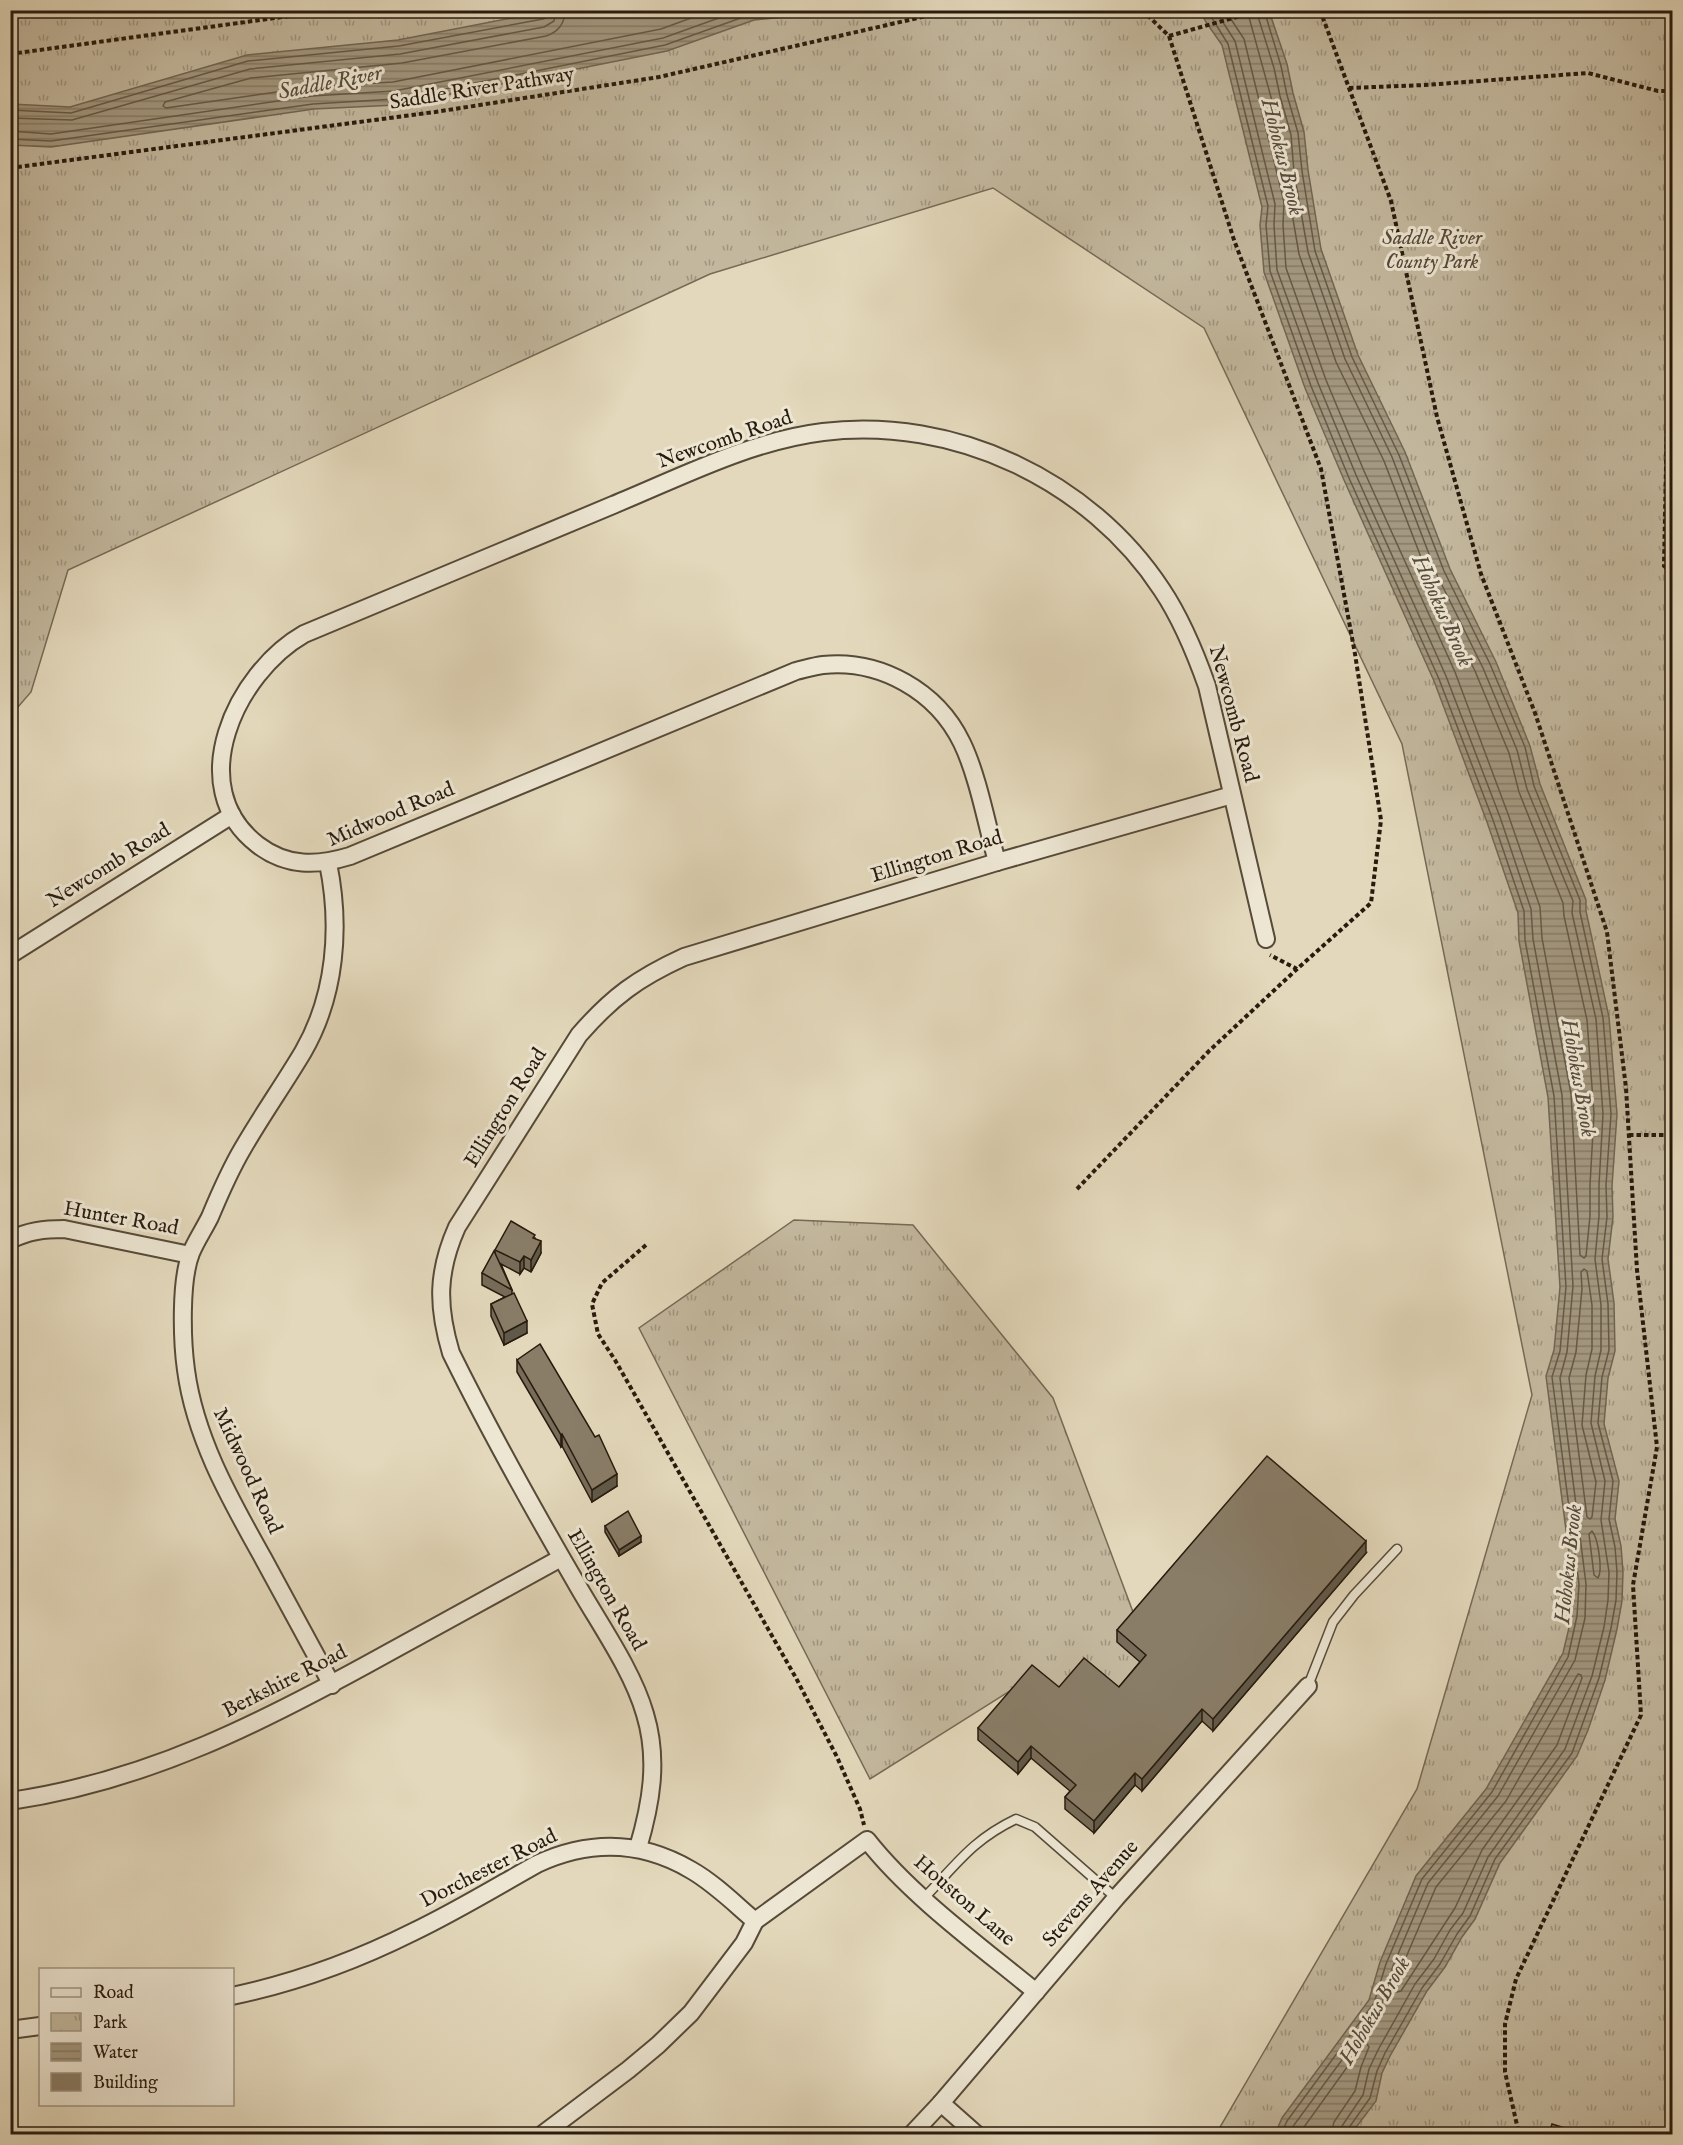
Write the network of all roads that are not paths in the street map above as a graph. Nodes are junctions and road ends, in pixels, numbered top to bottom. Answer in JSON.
{"nodes":[{"id":1,"x":1232,"y":795,"type":"junction"},
{"id":2,"x":232,"y":815,"type":"junction"},
{"id":3,"x":997,"y":862,"type":"junction"},
{"id":4,"x":328,"y":863,"type":"junction"},
{"id":5,"x":1266,"y":939,"type":"road end"},
{"id":6,"x":10,"y":955,"type":"edge"},
{"id":7,"x":10,"y":1240,"type":"edge"},
{"id":8,"x":190,"y":1255,"type":"junction"},
{"id":9,"x":1397,"y":1549,"type":"dead end"},
{"id":10,"x":561,"y":1558,"type":"junction"},
{"id":11,"x":332,"y":1685,"type":"junction"},
{"id":12,"x":1308,"y":1686,"type":"joint"},
{"id":13,"x":10,"y":1801,"type":"edge"},
{"id":14,"x":638,"y":1848,"type":"junction"},
{"id":15,"x":924,"y":1898,"type":"junction"},
{"id":16,"x":1116,"y":1898,"type":"junction"},
{"id":17,"x":756,"y":1921,"type":"junction"},
{"id":18,"x":1036,"y":1992,"type":"junction"},
{"id":19,"x":234,"y":1995,"type":"edge"},
{"id":20,"x":39,"y":2025,"type":"edge"},
{"id":21,"x":10,"y":2030,"type":"edge"},
{"id":22,"x":941,"y":2103,"type":"junction"},
{"id":23,"x":543,"y":2134,"type":"edge"},
{"id":24,"x":912,"y":2134,"type":"edge"},
{"id":25,"x":976,"y":2134,"type":"edge"}],
"edges":[{"from":1,"to":2,"type":"street","name":"Newcomb Road"},
{"from":1,"to":3,"type":"street","name":"Ellington Road"},
{"from":1,"to":5,"type":"street","name":"Newcomb Road"},
{"from":2,"to":4,"type":"street","name":"Newcomb Road"},
{"from":2,"to":6,"type":"street","name":"Newcomb Road"},
{"from":3,"to":4,"type":"street","name":"Midwood Road"},
{"from":3,"to":10,"type":"street","name":"Ellington Road"},
{"from":4,"to":8,"type":"street","name":"Midwood Road"},
{"from":7,"to":8,"type":"street","name":"Hunter Road"},
{"from":8,"to":11,"type":"street","name":"Midwood Road"},
{"from":9,"to":12,"type":"lane"},
{"from":10,"to":11,"type":"street","name":"Berkshire Road"},
{"from":10,"to":14,"type":"street","name":"Ellington Road"},
{"from":11,"to":13,"type":"street","name":"Berkshire Road"},
{"from":12,"to":16,"type":"street","name":"Stevens Avenue"},
{"from":14,"to":17,"type":"street","name":"Dorchester Road"},
{"from":14,"to":19,"type":"street","name":"Dorchester Road"},
{"from":15,"to":16,"type":"lane"},
{"from":15,"to":17,"type":"street","name":"Houston Lane"},
{"from":15,"to":18,"type":"street","name":"Houston Lane"},
{"from":16,"to":18,"type":"street","name":"Stevens Avenue"},
{"from":17,"to":23,"type":"street"},
{"from":18,"to":22,"type":"street","name":"Stevens Avenue"},
{"from":20,"to":21,"type":"street"},
{"from":22,"to":24,"type":"street","name":"Stevens Avenue"},
{"from":22,"to":25,"type":"street"}]}
